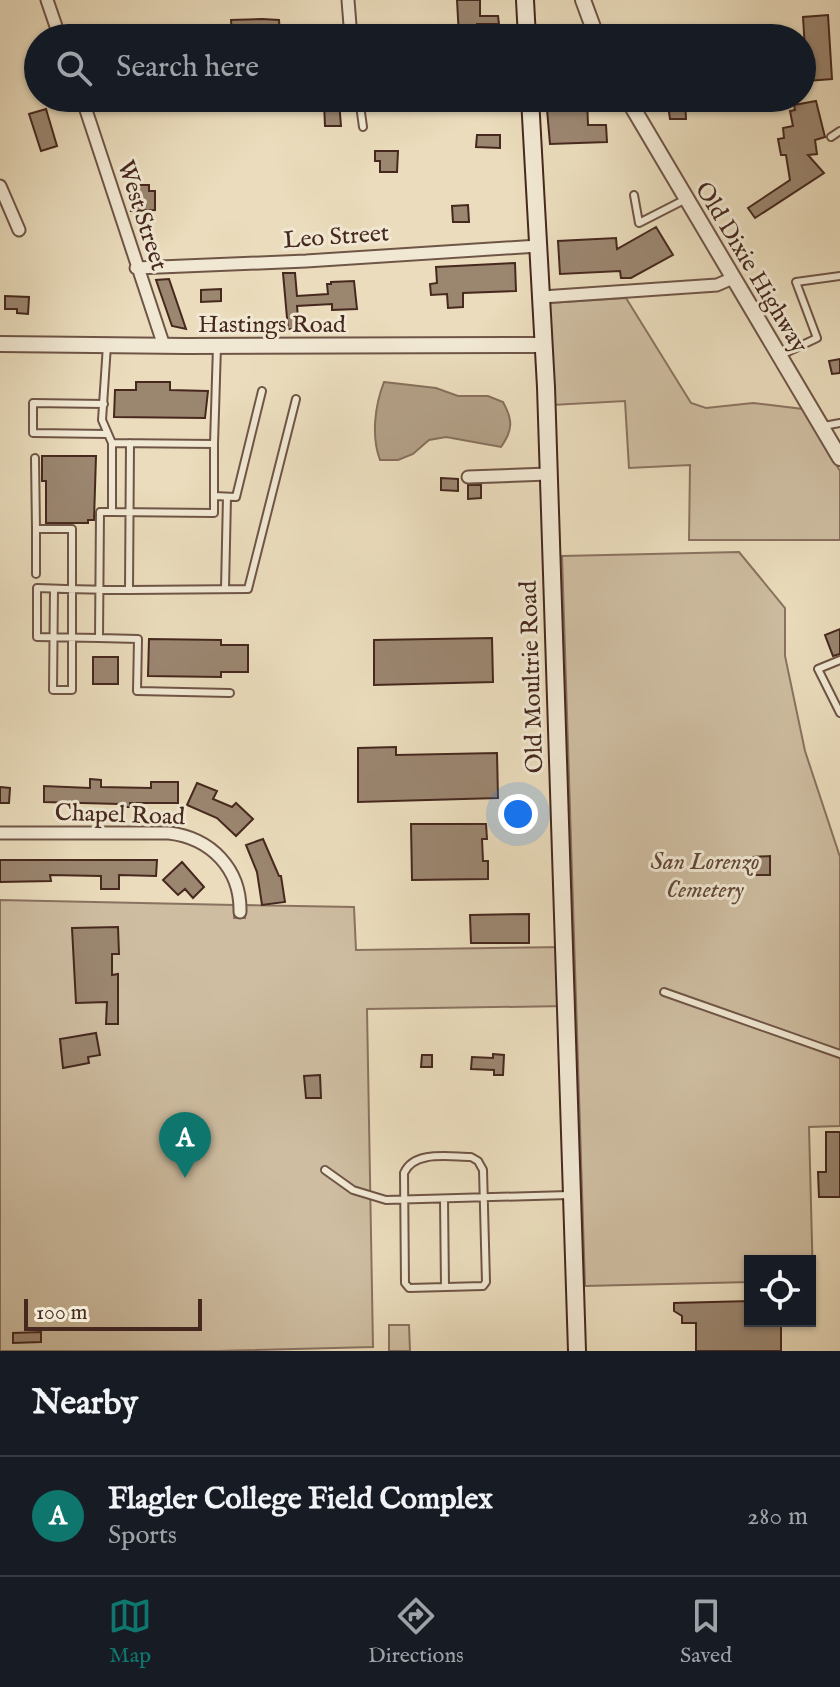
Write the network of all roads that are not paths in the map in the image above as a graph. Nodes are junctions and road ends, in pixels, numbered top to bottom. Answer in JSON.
{"nodes":[{"id":1,"x":47,"y":0,"type":"edge"},
{"id":2,"x":348,"y":0,"type":"edge"},
{"id":3,"x":525,"y":0,"type":"edge"},
{"id":4,"x":583,"y":0,"type":"edge"},
{"id":5,"x":55,"y":24,"type":"edge"},
{"id":6,"x":350,"y":24,"type":"edge"},
{"id":7,"x":526,"y":24,"type":"edge"},
{"id":8,"x":592,"y":24,"type":"edge"},
{"id":9,"x":86,"y":112,"type":"edge"},
{"id":10,"x":361,"y":112,"type":"edge"},
{"id":11,"x":531,"y":112,"type":"edge"},
{"id":12,"x":635,"y":112,"type":"edge"},
{"id":13,"x":363,"y":127,"type":"dead end"},
{"id":14,"x":840,"y":131,"type":"edge"},
{"id":15,"x":831,"y":137,"type":"dead end"},
{"id":16,"x":0,"y":186,"type":"edge"},
{"id":17,"x":634,"y":195,"type":"dead end"},
{"id":18,"x":686,"y":199,"type":"junction"},
{"id":19,"x":19,"y":230,"type":"dead end"},
{"id":20,"x":538,"y":246,"type":"junction"},
{"id":21,"x":136,"y":268,"type":"junction"},
{"id":22,"x":840,"y":276,"type":"edge"},
{"id":23,"x":733,"y":278,"type":"junction"},
{"id":24,"x":542,"y":297,"type":"junction"},
{"id":25,"x":0,"y":344,"type":"edge"},
{"id":26,"x":107,"y":345,"type":"junction"},
{"id":27,"x":544,"y":345,"type":"junction"},
{"id":28,"x":164,"y":346,"type":"junction"},
{"id":29,"x":217,"y":346,"type":"junction"},
{"id":30,"x":779,"y":356,"type":"junction"},
{"id":31,"x":262,"y":391,"type":"dead end"},
{"id":32,"x":296,"y":399,"type":"dead end"},
{"id":33,"x":104,"y":404,"type":"junction"},
{"id":34,"x":840,"y":423,"type":"edge"},
{"id":35,"x":821,"y":427,"type":"junction"},
{"id":36,"x":108,"y":434,"type":"junction"},
{"id":37,"x":112,"y":443,"type":"junction"},
{"id":38,"x":130,"y":443,"type":"junction"},
{"id":39,"x":214,"y":444,"type":"junction"},
{"id":40,"x":35,"y":458,"type":"dead end"},
{"id":41,"x":840,"y":458,"type":"edge"},
{"id":42,"x":548,"y":474,"type":"junction"},
{"id":43,"x":468,"y":477,"type":"dead end"},
{"id":44,"x":214,"y":496,"type":"junction"},
{"id":45,"x":227,"y":497,"type":"junction"},
{"id":46,"x":112,"y":512,"type":"junction"},
{"id":47,"x":130,"y":512,"type":"junction"},
{"id":48,"x":36,"y":529,"type":"junction"},
{"id":49,"x":36,"y":574,"type":"dead end"},
{"id":50,"x":54,"y":589,"type":"junction"},
{"id":51,"x":73,"y":589,"type":"junction"},
{"id":52,"x":225,"y":589,"type":"junction"},
{"id":53,"x":100,"y":590,"type":"junction"},
{"id":54,"x":129,"y":590,"type":"junction"},
{"id":55,"x":54,"y":637,"type":"junction"},
{"id":56,"x":72,"y":638,"type":"junction"},
{"id":57,"x":99,"y":638,"type":"junction"},
{"id":58,"x":840,"y":660,"type":"edge"},
{"id":59,"x":230,"y":693,"type":"dead end"},
{"id":60,"x":840,"y":713,"type":"edge"},
{"id":61,"x":0,"y":833,"type":"edge"},
{"id":62,"x":240,"y":912,"type":"dead end"},
{"id":63,"x":664,"y":992,"type":"dead end"},
{"id":64,"x":840,"y":1054,"type":"edge"},
{"id":65,"x":325,"y":1170,"type":"dead end"},
{"id":66,"x":572,"y":1195,"type":"junction"},
{"id":67,"x":444,"y":1199,"type":"junction"},
{"id":68,"x":484,"y":1199,"type":"junction"},
{"id":69,"x":404,"y":1200,"type":"junction"},
{"id":70,"x":445,"y":1287,"type":"junction"},
{"id":71,"x":577,"y":1351,"type":"edge"}],
"edges":[{"from":1,"to":5,"type":"street"},
{"from":2,"to":6,"type":"street"},
{"from":3,"to":7,"type":"main road"},
{"from":4,"to":8,"type":"street"},
{"from":9,"to":21,"type":"street","name":"West Street"},
{"from":10,"to":13,"type":"lane"},
{"from":11,"to":20,"type":"main road","name":"Old Moultrie Road"},
{"from":12,"to":18,"type":"street","name":"Old Dixie Highway"},
{"from":14,"to":15,"type":"lane"},
{"from":16,"to":19,"type":"street"},
{"from":17,"to":18,"type":"lane"},
{"from":18,"to":23,"type":"street","name":"Old Dixie Highway"},
{"from":20,"to":21,"type":"street","name":"Leo Street"},
{"from":20,"to":24,"type":"main road","name":"Old Moultrie Road"},
{"from":21,"to":28,"type":"street","name":"West Street"},
{"from":22,"to":30,"type":"lane"},
{"from":23,"to":24,"type":"street"},
{"from":23,"to":30,"type":"street","name":"Old Dixie Highway"},
{"from":24,"to":27,"type":"main road","name":"Old Moultrie Road"},
{"from":25,"to":26,"type":"street","name":"Hastings Road"},
{"from":26,"to":28,"type":"street","name":"Hastings Road"},
{"from":26,"to":33,"type":"lane"},
{"from":27,"to":29,"type":"street","name":"Hastings Road"},
{"from":27,"to":42,"type":"main road","name":"Old Moultrie Road"},
{"from":28,"to":29,"type":"street","name":"Hastings Road"},
{"from":29,"to":39,"type":"lane"},
{"from":30,"to":35,"type":"street","name":"Old Dixie Highway"},
{"from":31,"to":45,"type":"lane"},
{"from":32,"to":52,"type":"lane"},
{"from":33,"to":36,"type":"lane"},
{"from":33,"to":36,"type":"lane"},
{"from":34,"to":35,"type":"lane"},
{"from":35,"to":41,"type":"street","name":"Old Dixie Highway"},
{"from":36,"to":37,"type":"lane"},
{"from":37,"to":38,"type":"lane"},
{"from":37,"to":46,"type":"lane"},
{"from":38,"to":39,"type":"lane"},
{"from":38,"to":47,"type":"lane"},
{"from":39,"to":44,"type":"lane"},
{"from":40,"to":48,"type":"lane"},
{"from":42,"to":43,"type":"street"},
{"from":42,"to":66,"type":"main road","name":"Old Moultrie Road"},
{"from":44,"to":45,"type":"lane"},
{"from":44,"to":47,"type":"lane"},
{"from":45,"to":52,"type":"lane"},
{"from":46,"to":47,"type":"lane"},
{"from":46,"to":53,"type":"lane"},
{"from":47,"to":54,"type":"lane"},
{"from":48,"to":49,"type":"lane"},
{"from":48,"to":51,"type":"lane"},
{"from":50,"to":51,"type":"lane"},
{"from":50,"to":55,"type":"lane"},
{"from":50,"to":55,"type":"lane"},
{"from":51,"to":53,"type":"lane"},
{"from":51,"to":56,"type":"lane"},
{"from":52,"to":54,"type":"lane"},
{"from":53,"to":54,"type":"lane"},
{"from":53,"to":57,"type":"lane"},
{"from":55,"to":56,"type":"lane"},
{"from":55,"to":56,"type":"lane"},
{"from":56,"to":57,"type":"lane"},
{"from":57,"to":59,"type":"lane"},
{"from":58,"to":60,"type":"lane"},
{"from":61,"to":62,"type":"street","name":"Chapel Road"},
{"from":63,"to":64,"type":"lane"},
{"from":65,"to":69,"type":"lane"},
{"from":66,"to":68,"type":"lane"},
{"from":66,"to":71,"type":"main road","name":"Old Moultrie Road"},
{"from":67,"to":68,"type":"lane"},
{"from":67,"to":69,"type":"lane"},
{"from":67,"to":70,"type":"lane"},
{"from":68,"to":69,"type":"lane"},
{"from":68,"to":70,"type":"lane"},
{"from":69,"to":70,"type":"lane"}]}
